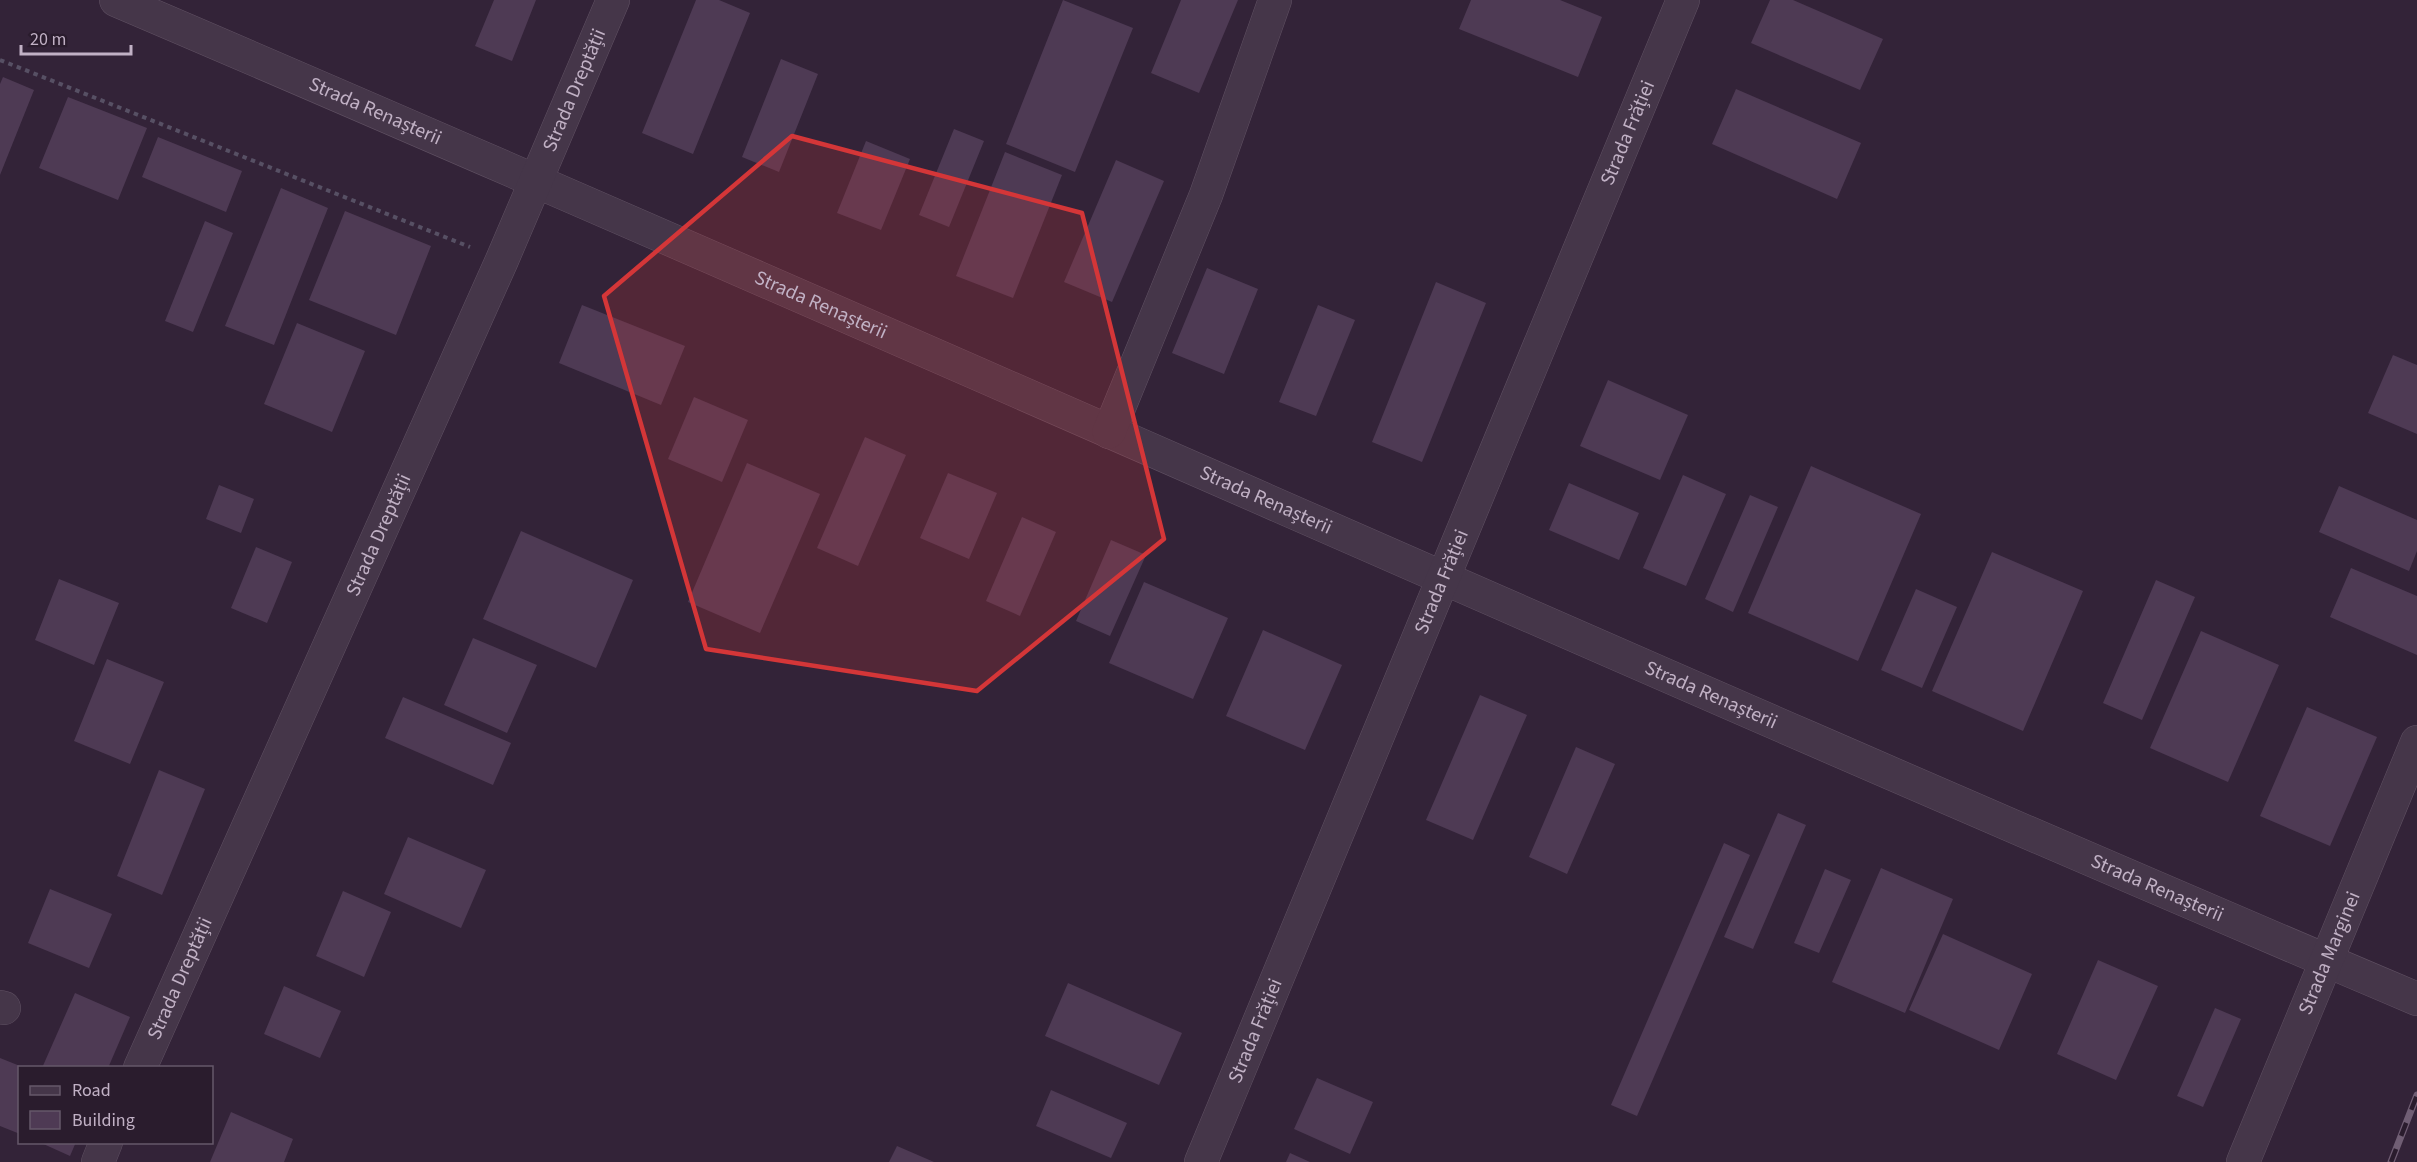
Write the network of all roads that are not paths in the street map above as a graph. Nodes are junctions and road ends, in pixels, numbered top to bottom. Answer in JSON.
{"nodes":[{"id":1,"x":116,"y":0,"type":"edge"},
{"id":2,"x":613,"y":0,"type":"edge"},
{"id":3,"x":1275,"y":0,"type":"edge"},
{"id":4,"x":1683,"y":0,"type":"edge"},
{"id":5,"x":536,"y":179,"type":"junction"},
{"id":6,"x":1109,"y":432,"type":"junction"},
{"id":7,"x":1444,"y":579,"type":"junction"},
{"id":8,"x":2417,"y":742,"type":"edge"},
{"id":9,"x":2327,"y":961,"type":"junction"},
{"id":10,"x":2417,"y":999,"type":"edge"},
{"id":11,"x":141,"y":1066,"type":"edge"},
{"id":12,"x":106,"y":1144,"type":"edge"},
{"id":13,"x":98,"y":1162,"type":"edge"},
{"id":14,"x":1201,"y":1162,"type":"edge"},
{"id":15,"x":2243,"y":1162,"type":"edge"}],
"edges":[{"from":1,"to":5,"type":"street","name":"Strada Renașterii"},
{"from":2,"to":5,"type":"street","name":"Strada Dreptății"},
{"from":3,"to":6,"type":"street"},
{"from":4,"to":7,"type":"street","name":"Strada Frăției"},
{"from":5,"to":6,"type":"street","name":"Strada Renașterii"},
{"from":5,"to":11,"type":"street","name":"Strada Dreptății"},
{"from":6,"to":7,"type":"street","name":"Strada Renașterii"},
{"from":7,"to":9,"type":"street","name":"Strada Renașterii"},
{"from":7,"to":14,"type":"street","name":"Strada Frăției"},
{"from":8,"to":9,"type":"street","name":"Strada Marginei"},
{"from":9,"to":10,"type":"street","name":"Strada Renașterii"},
{"from":9,"to":15,"type":"street","name":"Strada Marginei"},
{"from":12,"to":13,"type":"street"}]}
